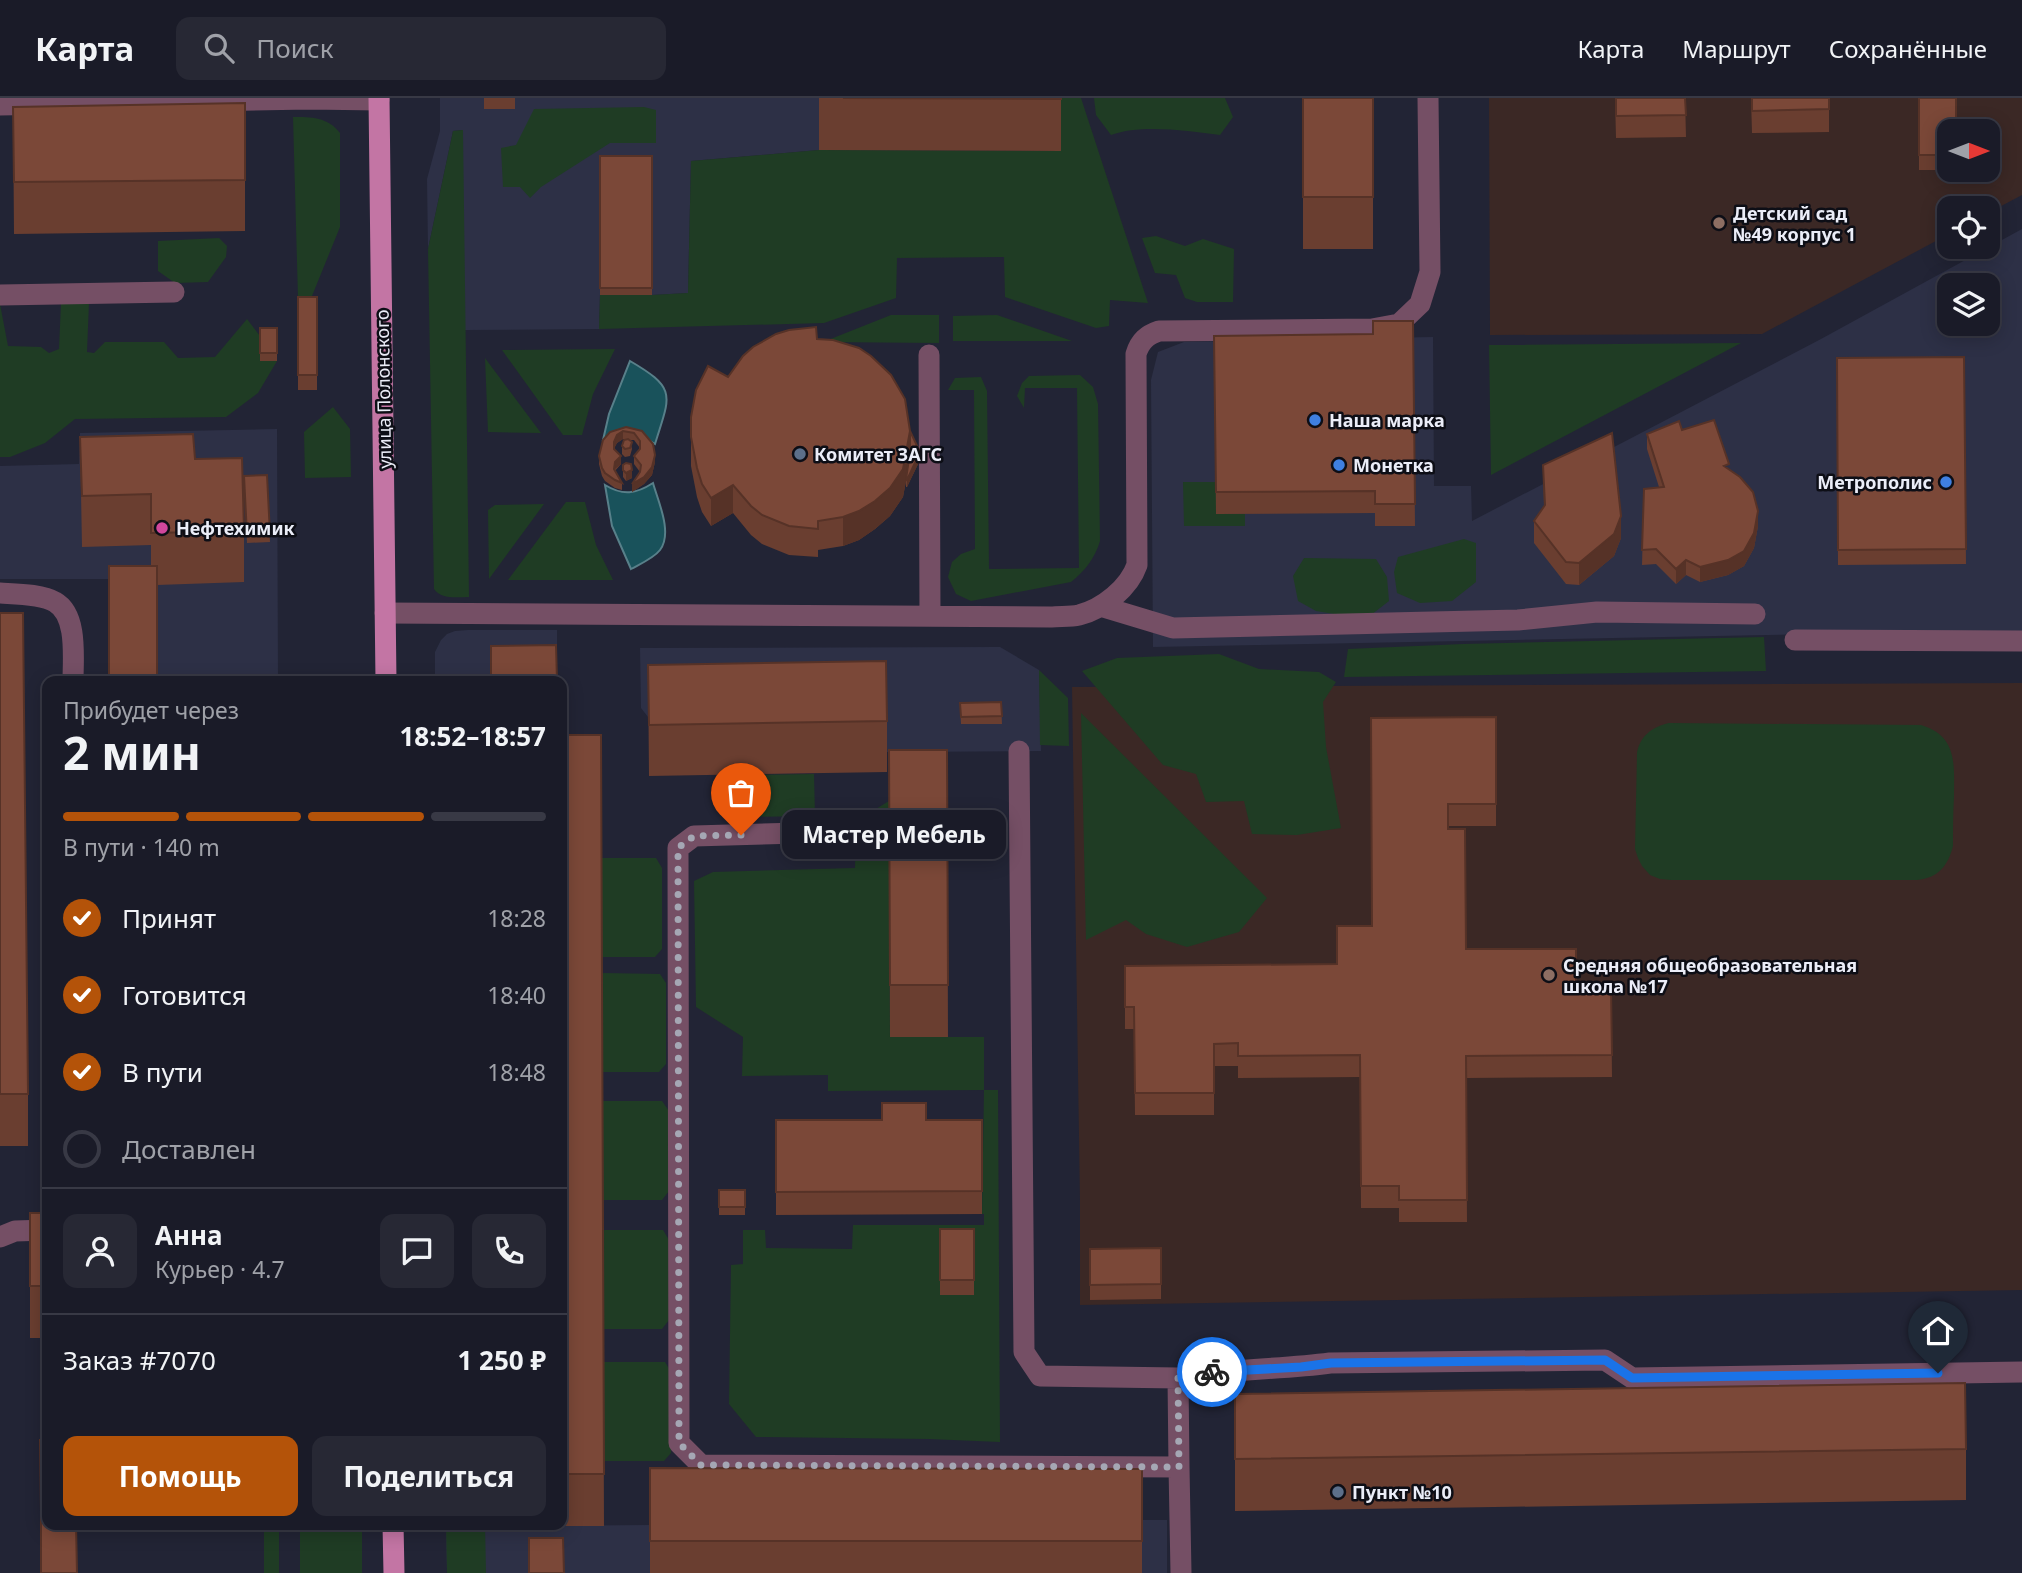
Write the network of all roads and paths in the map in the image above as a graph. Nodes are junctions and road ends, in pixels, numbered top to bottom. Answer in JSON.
{"nodes":[{"id":1,"x":1428,"y":98,"type":"edge"},
{"id":2,"x":379,"y":99,"type":"edge"},
{"id":3,"x":0,"y":105,"type":"edge"},
{"id":4,"x":174,"y":292,"type":"dead end"},
{"id":5,"x":0,"y":295,"type":"edge"},
{"id":6,"x":929,"y":355,"type":"dead end"},
{"id":7,"x":0,"y":593,"type":"edge"},
{"id":8,"x":1100,"y":606,"type":"junction"},
{"id":9,"x":385,"y":613,"type":"junction"},
{"id":10,"x":1755,"y":614,"type":"dead end"},
{"id":11,"x":930,"y":616,"type":"junction"},
{"id":12,"x":1795,"y":640,"type":"dead end"},
{"id":13,"x":2022,"y":641,"type":"edge"},
{"id":14,"x":73,"y":676,"type":"edge"},
{"id":15,"x":386,"y":676,"type":"edge"},
{"id":16,"x":1018,"y":751,"type":"dead end"},
{"id":17,"x":836,"y":832,"type":"dead end"},
{"id":18,"x":42,"y":1230,"type":"edge"},
{"id":19,"x":0,"y":1237,"type":"edge"},
{"id":20,"x":2022,"y":1372,"type":"edge"},
{"id":21,"x":1178,"y":1378,"type":"junction"},
{"id":22,"x":1179,"y":1467,"type":"junction"},
{"id":23,"x":393,"y":1530,"type":"edge"},
{"id":24,"x":394,"y":1573,"type":"edge"},
{"id":25,"x":1181,"y":1573,"type":"edge"}],
"edges":[{"from":1,"to":8,"type":"lane"},
{"from":2,"to":3,"type":"lane"},
{"from":2,"to":9,"type":"main road","name":"улица Полонского"},
{"from":4,"to":5,"type":"lane"},
{"from":6,"to":11,"type":"lane"},
{"from":7,"to":14,"type":"lane"},
{"from":8,"to":10,"type":"lane"},
{"from":8,"to":11,"type":"lane"},
{"from":9,"to":11,"type":"lane"},
{"from":9,"to":15,"type":"main road","name":"улица Полонского"},
{"from":12,"to":13,"type":"lane"},
{"from":16,"to":21,"type":"lane"},
{"from":17,"to":22,"type":"lane"},
{"from":18,"to":19,"type":"lane"},
{"from":20,"to":21,"type":"lane"},
{"from":21,"to":22,"type":"lane"},
{"from":22,"to":25,"type":"lane"},
{"from":23,"to":24,"type":"main road"}]}
